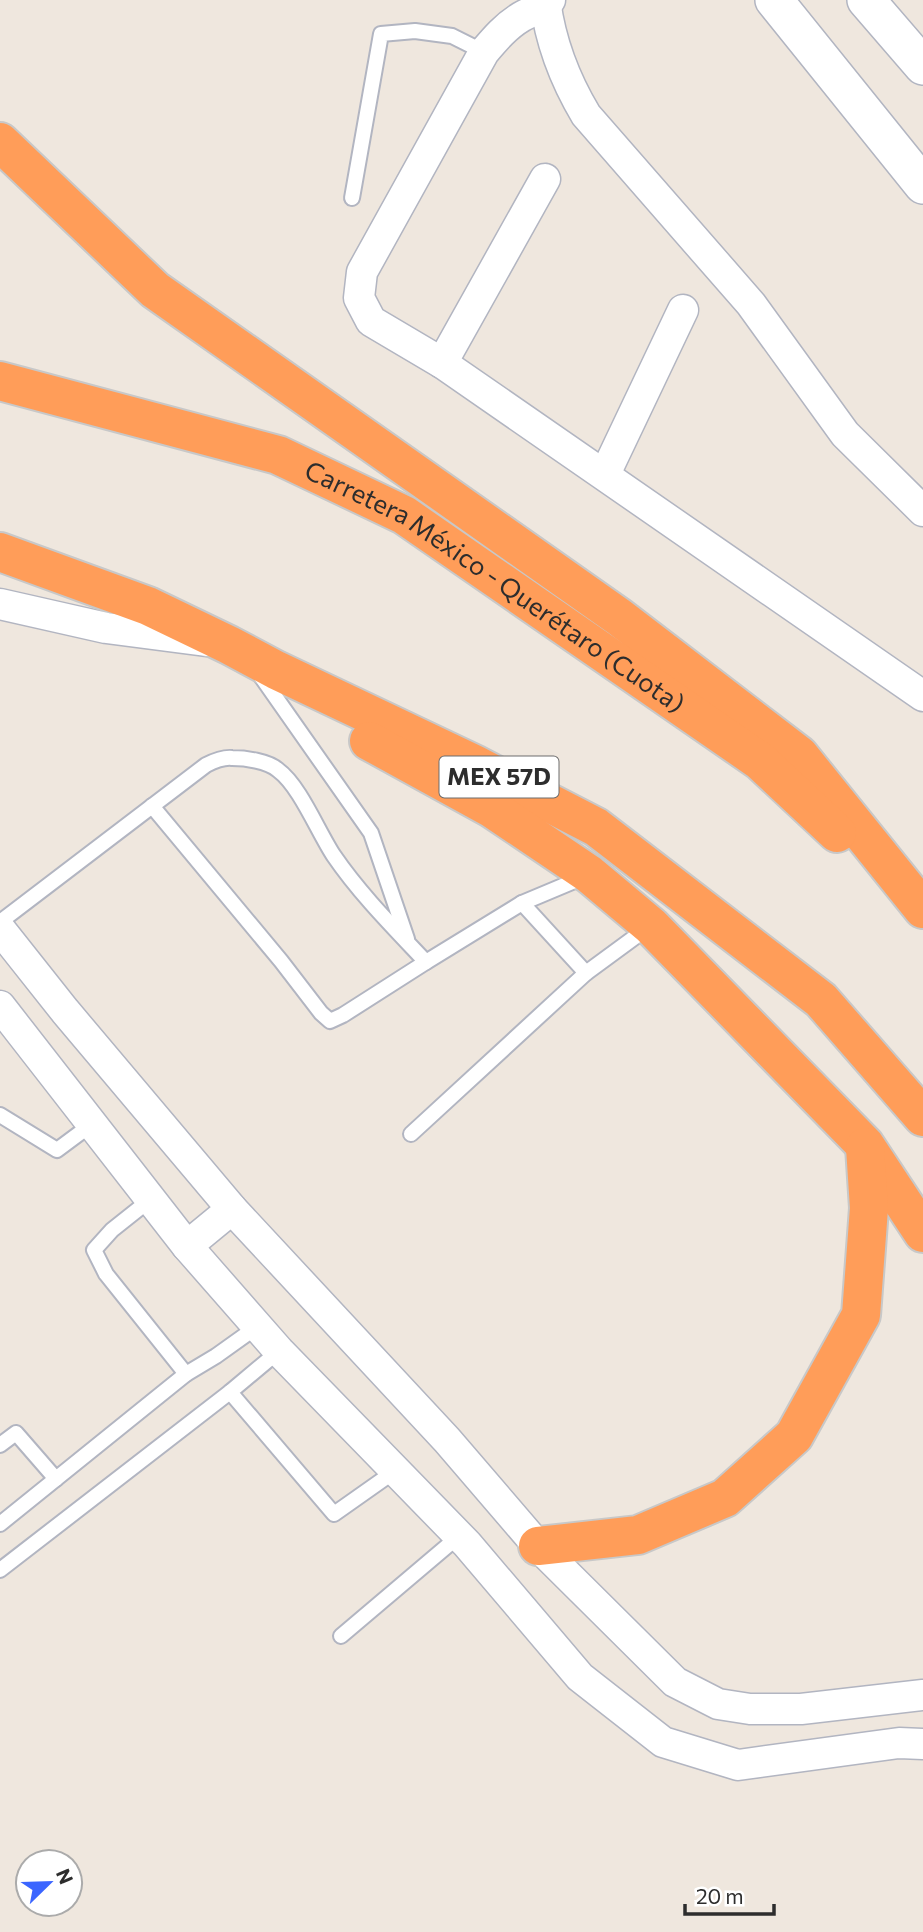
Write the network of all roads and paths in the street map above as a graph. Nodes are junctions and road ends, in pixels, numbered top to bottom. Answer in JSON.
{"nodes":[{"id":1,"x":774,"y":0,"type":"edge"},
{"id":2,"x":866,"y":0,"type":"edge"},
{"id":3,"x":547,"y":2,"type":"edge"},
{"id":4,"x":484,"y":52,"type":"junction"},
{"id":5,"x":923,"y":66,"type":"edge"},
{"id":6,"x":0,"y":142,"type":"edge"},
{"id":7,"x":545,"y":179,"type":"dead end"},
{"id":8,"x":923,"y":185,"type":"edge"},
{"id":9,"x":352,"y":198,"type":"dead end"},
{"id":10,"x":683,"y":310,"type":"dead end"},
{"id":11,"x":442,"y":363,"type":"junction"},
{"id":12,"x":0,"y":382,"type":"edge"},
{"id":13,"x":605,"y":474,"type":"junction"},
{"id":14,"x":923,"y":511,"type":"edge"},
{"id":15,"x":0,"y":552,"type":"edge"},
{"id":16,"x":0,"y":604,"type":"edge"},
{"id":17,"x":250,"y":656,"type":"junction"},
{"id":18,"x":923,"y":696,"type":"edge"},
{"id":19,"x":152,"y":806,"type":"junction"},
{"id":20,"x":589,"y":874,"type":"junction"},
{"id":21,"x":522,"y":903,"type":"junction"},
{"id":22,"x":923,"y":911,"type":"edge"},
{"id":23,"x":0,"y":922,"type":"edge"},
{"id":24,"x":651,"y":926,"type":"junction"},
{"id":25,"x":0,"y":929,"type":"edge"},
{"id":26,"x":409,"y":944,"type":"junction"},
{"id":27,"x":426,"y":962,"type":"junction"},
{"id":28,"x":586,"y":973,"type":"junction"},
{"id":29,"x":0,"y":1006,"type":"edge"},
{"id":30,"x":0,"y":1115,"type":"edge"},
{"id":31,"x":923,"y":1117,"type":"edge"},
{"id":32,"x":92,"y":1124,"type":"junction"},
{"id":33,"x":411,"y":1133,"type":"dead end"},
{"id":34,"x":865,"y":1145,"type":"junction"},
{"id":35,"x":150,"y":1199,"type":"junction"},
{"id":36,"x":232,"y":1209,"type":"junction"},
{"id":37,"x":923,"y":1233,"type":"edge"},
{"id":38,"x":187,"y":1246,"type":"junction"},
{"id":39,"x":258,"y":1326,"type":"junction"},
{"id":40,"x":279,"y":1351,"type":"junction"},
{"id":41,"x":186,"y":1374,"type":"junction"},
{"id":42,"x":230,"y":1392,"type":"junction"},
{"id":43,"x":0,"y":1445,"type":"edge"},
{"id":44,"x":395,"y":1471,"type":"junction"},
{"id":45,"x":56,"y":1479,"type":"junction"},
{"id":46,"x":0,"y":1524,"type":"edge"},
{"id":47,"x":458,"y":1536,"type":"junction"},
{"id":48,"x":538,"y":1546,"type":"junction"},
{"id":49,"x":0,"y":1570,"type":"edge"},
{"id":50,"x":341,"y":1636,"type":"dead end"},
{"id":51,"x":923,"y":1695,"type":"edge"},
{"id":52,"x":923,"y":1744,"type":"edge"}],
"edges":[{"from":1,"to":8,"type":"street"},
{"from":2,"to":5,"type":"street"},
{"from":3,"to":4,"type":"street"},
{"from":3,"to":14,"type":"street"},
{"from":4,"to":9,"type":"lane"},
{"from":4,"to":11,"type":"street"},
{"from":6,"to":22,"type":"highway"},
{"from":7,"to":11,"type":"street"},
{"from":10,"to":13,"type":"street"},
{"from":11,"to":13,"type":"street"},
{"from":12,"to":22,"type":"highway","name":"Carretera México - Querétaro (Cuota)"},
{"from":13,"to":18,"type":"street"},
{"from":15,"to":17,"type":"highway","number":"MEX 57D"},
{"from":16,"to":17,"type":"street"},
{"from":17,"to":20,"type":"highway"},
{"from":17,"to":26,"type":"lane"},
{"from":17,"to":31,"type":"highway","number":"MEX 57D"},
{"from":19,"to":23,"type":"lane"},
{"from":19,"to":26,"type":"lane"},
{"from":19,"to":27,"type":"lane"},
{"from":20,"to":21,"type":"lane"},
{"from":20,"to":24,"type":"highway"},
{"from":21,"to":27,"type":"lane"},
{"from":21,"to":28,"type":"lane"},
{"from":24,"to":28,"type":"lane"},
{"from":24,"to":34,"type":"highway"},
{"from":25,"to":36,"type":"street"},
{"from":26,"to":27,"type":"lane"},
{"from":28,"to":33,"type":"lane"},
{"from":29,"to":32,"type":"street"},
{"from":30,"to":32,"type":"lane"},
{"from":32,"to":35,"type":"street"},
{"from":34,"to":37,"type":"highway"},
{"from":34,"to":48,"type":"highway"},
{"from":35,"to":38,"type":"street"},
{"from":35,"to":41,"type":"lane"},
{"from":36,"to":38,"type":"street"},
{"from":36,"to":48,"type":"street"},
{"from":38,"to":39,"type":"street"},
{"from":39,"to":40,"type":"street"},
{"from":39,"to":41,"type":"lane"},
{"from":40,"to":42,"type":"lane"},
{"from":40,"to":44,"type":"street"},
{"from":41,"to":45,"type":"lane"},
{"from":42,"to":44,"type":"lane"},
{"from":42,"to":49,"type":"lane"},
{"from":43,"to":45,"type":"lane"},
{"from":44,"to":47,"type":"street"},
{"from":45,"to":46,"type":"lane"},
{"from":47,"to":50,"type":"lane"},
{"from":47,"to":52,"type":"street"},
{"from":48,"to":51,"type":"street"}]}
